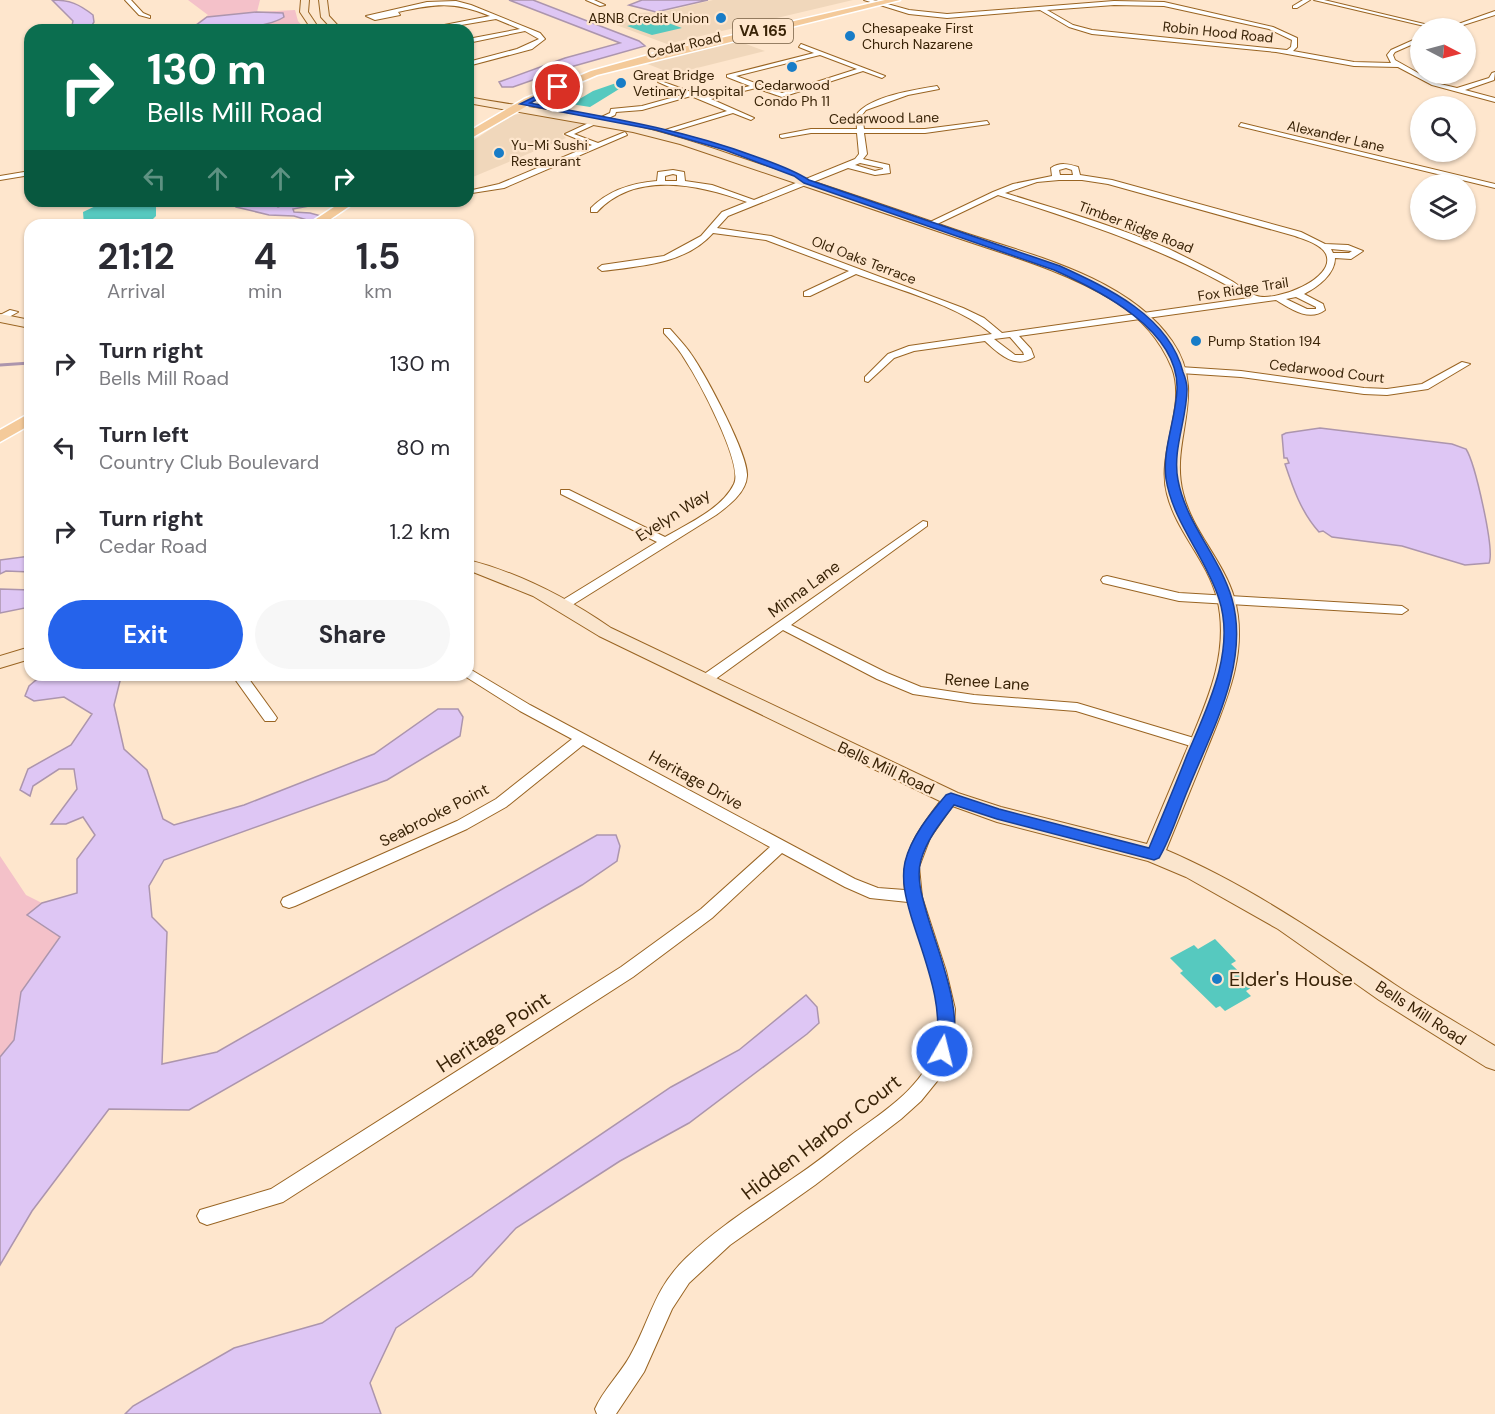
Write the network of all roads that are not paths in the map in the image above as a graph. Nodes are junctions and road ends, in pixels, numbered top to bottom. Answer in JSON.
{"nodes":[{"id":1,"x":128,"y":0,"type":"edge"},
{"id":2,"x":305,"y":0,"type":"edge"},
{"id":3,"x":323,"y":0,"type":"edge"},
{"id":4,"x":589,"y":0,"type":"edge"},
{"id":5,"x":1307,"y":0,"type":"edge"},
{"id":6,"x":1317,"y":0,"type":"edge"},
{"id":7,"x":880,"y":1,"type":"edge"},
{"id":8,"x":1146,"y":1,"type":"edge"},
{"id":9,"x":1161,"y":2,"type":"edge"},
{"id":10,"x":602,"y":5,"type":"dead end"},
{"id":11,"x":1295,"y":7,"type":"dead end"},
{"id":12,"x":1041,"y":9,"type":"junction"},
{"id":13,"x":392,"y":11,"type":"dead end"},
{"id":14,"x":1495,"y":13,"type":"edge"},
{"id":15,"x":148,"y":17,"type":"dead end"},
{"id":16,"x":496,"y":17,"type":"junction"},
{"id":17,"x":1476,"y":20,"type":"edge"},
{"id":18,"x":1476,"y":20,"type":"edge"},
{"id":19,"x":1410,"y":22,"type":"edge"},
{"id":20,"x":1485,"y":22,"type":"dead end"},
{"id":21,"x":312,"y":24,"type":"edge"},
{"id":22,"x":332,"y":24,"type":"edge"},
{"id":23,"x":462,"y":24,"type":"edge"},
{"id":24,"x":1147,"y":27,"type":"dead end"},
{"id":25,"x":526,"y":29,"type":"junction"},
{"id":26,"x":1142,"y":37,"type":"junction"},
{"id":27,"x":474,"y":40,"type":"edge"},
{"id":28,"x":1410,"y":43,"type":"edge"},
{"id":29,"x":801,"y":46,"type":"dead end"},
{"id":30,"x":1289,"y":52,"type":"junction"},
{"id":31,"x":820,"y":53,"type":"junction"},
{"id":32,"x":474,"y":62,"type":"edge"},
{"id":33,"x":474,"y":64,"type":"edge"},
{"id":34,"x":1397,"y":64,"type":"junction"},
{"id":35,"x":474,"y":69,"type":"edge"},
{"id":36,"x":864,"y":69,"type":"junction"},
{"id":37,"x":1494,"y":74,"type":"edge"},
{"id":38,"x":882,"y":76,"type":"dead end"},
{"id":39,"x":660,"y":81,"type":"dead end"},
{"id":40,"x":756,"y":86,"type":"junction"},
{"id":41,"x":937,"y":88,"type":"dead end"},
{"id":42,"x":1455,"y":90,"type":"junction"},
{"id":43,"x":691,"y":94,"type":"junction"},
{"id":44,"x":474,"y":95,"type":"edge"},
{"id":45,"x":705,"y":99,"type":"junction"},
{"id":46,"x":1495,"y":100,"type":"edge"},
{"id":47,"x":474,"y":101,"type":"edge"},
{"id":48,"x":513,"y":105,"type":"junction"},
{"id":49,"x":733,"y":111,"type":"junction"},
{"id":50,"x":751,"y":118,"type":"dead end"},
{"id":51,"x":601,"y":120,"type":"junction"},
{"id":52,"x":987,"y":123,"type":"dead end"},
{"id":53,"x":474,"y":124,"type":"edge"},
{"id":54,"x":1241,"y":125,"type":"dead end"},
{"id":55,"x":942,"y":129,"type":"junction"},
{"id":56,"x":667,"y":131,"type":"junction"},
{"id":57,"x":861,"y":131,"type":"junction"},
{"id":58,"x":474,"y":133,"type":"edge"},
{"id":59,"x":625,"y":134,"type":"dead end"},
{"id":60,"x":782,"y":136,"type":"dead end"},
{"id":61,"x":949,"y":136,"type":"dead end"},
{"id":62,"x":598,"y":145,"type":"junction"},
{"id":63,"x":859,"y":160,"type":"junction"},
{"id":64,"x":847,"y":165,"type":"junction"},
{"id":65,"x":24,"y":174,"type":"edge"},
{"id":66,"x":0,"y":178,"type":"edge"},
{"id":67,"x":807,"y":181,"type":"junction"},
{"id":68,"x":1495,"y":186,"type":"edge"},
{"id":69,"x":474,"y":191,"type":"edge"},
{"id":70,"x":998,"y":193,"type":"junction"},
{"id":71,"x":754,"y":202,"type":"junction"},
{"id":72,"x":352,"y":207,"type":"edge"},
{"id":73,"x":594,"y":210,"type":"dead end"},
{"id":74,"x":341,"y":214,"type":"junction"},
{"id":75,"x":328,"y":219,"type":"edge"},
{"id":76,"x":337,"y":219,"type":"edge"},
{"id":77,"x":930,"y":224,"type":"junction"},
{"id":78,"x":711,"y":230,"type":"junction"},
{"id":79,"x":1322,"y":246,"type":"junction"},
{"id":80,"x":1331,"y":255,"type":"junction"},
{"id":81,"x":602,"y":268,"type":"dead end"},
{"id":82,"x":856,"y":271,"type":"junction"},
{"id":83,"x":807,"y":294,"type":"dead end"},
{"id":84,"x":1298,"y":294,"type":"junction"},
{"id":85,"x":1279,"y":298,"type":"junction"},
{"id":86,"x":1259,"y":301,"type":"junction"},
{"id":87,"x":2,"y":314,"type":"edge"},
{"id":88,"x":24,"y":315,"type":"edge"},
{"id":89,"x":1141,"y":317,"type":"junction"},
{"id":90,"x":24,"y":322,"type":"edge"},
{"id":91,"x":667,"y":331,"type":"dead end"},
{"id":92,"x":1012,"y":334,"type":"junction"},
{"id":93,"x":1000,"y":336,"type":"junction"},
{"id":94,"x":987,"y":338,"type":"junction"},
{"id":95,"x":1465,"y":364,"type":"dead end"},
{"id":96,"x":1180,"y":370,"type":"junction"},
{"id":97,"x":868,"y":379,"type":"dead end"},
{"id":98,"x":24,"y":408,"type":"edge"},
{"id":99,"x":24,"y":422,"type":"edge"},
{"id":100,"x":0,"y":423,"type":"edge"},
{"id":101,"x":0,"y":437,"type":"edge"},
{"id":102,"x":565,"y":492,"type":"dead end"},
{"id":103,"x":922,"y":524,"type":"dead end"},
{"id":104,"x":663,"y":542,"type":"junction"},
{"id":105,"x":474,"y":567,"type":"edge"},
{"id":106,"x":1107,"y":580,"type":"dead end"},
{"id":107,"x":1226,"y":600,"type":"junction"},
{"id":108,"x":565,"y":604,"type":"junction"},
{"id":109,"x":1402,"y":610,"type":"dead end"},
{"id":110,"x":782,"y":625,"type":"junction"},
{"id":111,"x":24,"y":656,"type":"edge"},
{"id":112,"x":0,"y":662,"type":"edge"},
{"id":113,"x":474,"y":676,"type":"edge"},
{"id":114,"x":705,"y":680,"type":"junction"},
{"id":115,"x":243,"y":681,"type":"edge"},
{"id":116,"x":270,"y":718,"type":"dead end"},
{"id":117,"x":581,"y":739,"type":"junction"},
{"id":118,"x":1199,"y":744,"type":"junction"},
{"id":119,"x":951,"y":798,"type":"junction"},
{"id":120,"x":780,"y":846,"type":"junction"},
{"id":121,"x":1154,"y":854,"type":"junction"},
{"id":122,"x":914,"y":897,"type":"junction"},
{"id":123,"x":288,"y":902,"type":"dead end"},
{"id":124,"x":1495,"y":1059,"type":"edge"},
{"id":125,"x":207,"y":1216,"type":"dead end"},
{"id":126,"x":606,"y":1409,"type":"dead end"}],
"edges":[{"from":1,"to":15,"type":"street"},
{"from":2,"to":21,"type":"street"},
{"from":3,"to":22,"type":"street"},
{"from":4,"to":10,"type":"street"},
{"from":5,"to":11,"type":"street"},
{"from":6,"to":19,"type":"street"},
{"from":7,"to":12,"type":"street"},
{"from":7,"to":48,"type":"main road","name":"Cedar Road","number":"VA 165"},
{"from":8,"to":9,"type":"street"},
{"from":8,"to":12,"type":"street"},
{"from":9,"to":30,"type":"street"},
{"from":12,"to":26,"type":"street","name":"Robin Hood Road"},
{"from":13,"to":16,"type":"street"},
{"from":14,"to":17,"type":"street"},
{"from":16,"to":23,"type":"street"},
{"from":16,"to":25,"type":"street"},
{"from":18,"to":20,"type":"street"},
{"from":24,"to":26,"type":"street"},
{"from":25,"to":27,"type":"street"},
{"from":25,"to":32,"type":"street"},
{"from":26,"to":30,"type":"street","name":"Robin Hood Road"},
{"from":28,"to":34,"type":"street"},
{"from":29,"to":31,"type":"street"},
{"from":30,"to":34,"type":"street","name":"Robin Hood Road"},
{"from":31,"to":36,"type":"street"},
{"from":31,"to":40,"type":"street"},
{"from":33,"to":35,"type":"street"},
{"from":34,"to":42,"type":"street"},
{"from":36,"to":38,"type":"street"},
{"from":36,"to":40,"type":"street"},
{"from":37,"to":42,"type":"street"},
{"from":39,"to":43,"type":"street"},
{"from":40,"to":45,"type":"street"},
{"from":41,"to":57,"type":"street"},
{"from":42,"to":46,"type":"street"},
{"from":43,"to":45,"type":"street"},
{"from":43,"to":51,"type":"street"},
{"from":44,"to":48,"type":"street"},
{"from":45,"to":49,"type":"street"},
{"from":47,"to":48,"type":"street"},
{"from":48,"to":51,"type":"street"},
{"from":48,"to":53,"type":"main road","name":"Cedar Road","number":"VA 165"},
{"from":48,"to":58,"type":"main road","name":"Cedar Road","number":"VA 165"},
{"from":49,"to":50,"type":"street"},
{"from":49,"to":56,"type":"street"},
{"from":51,"to":56,"type":"street"},
{"from":51,"to":62,"type":"street"},
{"from":51,"to":67,"type":"street"},
{"from":52,"to":55,"type":"street","name":"Cedarwood Lane"},
{"from":54,"to":68,"type":"street","name":"Alexander Lane"},
{"from":55,"to":57,"type":"street","name":"Cedarwood Lane"},
{"from":55,"to":61,"type":"street"},
{"from":56,"to":67,"type":"street"},
{"from":57,"to":60,"type":"street","name":"Cedarwood Lane"},
{"from":57,"to":63,"type":"street"},
{"from":59,"to":62,"type":"street"},
{"from":62,"to":69,"type":"street"},
{"from":63,"to":64,"type":"street"},
{"from":63,"to":64,"type":"street"},
{"from":64,"to":67,"type":"street"},
{"from":65,"to":66,"type":"street"},
{"from":67,"to":71,"type":"street"},
{"from":67,"to":77,"type":"street"},
{"from":70,"to":77,"type":"street"},
{"from":70,"to":79,"type":"street"},
{"from":70,"to":86,"type":"street","name":"Timber Ridge Road"},
{"from":71,"to":73,"type":"street"},
{"from":71,"to":78,"type":"street"},
{"from":72,"to":74,"type":"main road"},
{"from":74,"to":75,"type":"main road"},
{"from":74,"to":76,"type":"main road"},
{"from":77,"to":89,"type":"street"},
{"from":78,"to":81,"type":"street"},
{"from":78,"to":82,"type":"street","name":"Old Oaks Terrace"},
{"from":79,"to":80,"type":"street"},
{"from":79,"to":80,"type":"street"},
{"from":80,"to":84,"type":"street","name":"Fox Ridge Trail"},
{"from":82,"to":83,"type":"street"},
{"from":82,"to":93,"type":"street","name":"Old Oaks Terrace"},
{"from":84,"to":85,"type":"street","name":"Fox Ridge Trail"},
{"from":84,"to":85,"type":"street"},
{"from":85,"to":86,"type":"street","name":"Fox Ridge Trail"},
{"from":86,"to":89,"type":"street","name":"Fox Ridge Trail"},
{"from":87,"to":88,"type":"street"},
{"from":87,"to":90,"type":"street"},
{"from":89,"to":92,"type":"street","name":"Fox Ridge Trail"},
{"from":89,"to":96,"type":"street"},
{"from":91,"to":104,"type":"street","name":"Evelyn Way"},
{"from":92,"to":93,"type":"street","name":"Fox Ridge Trail"},
{"from":92,"to":94,"type":"street"},
{"from":93,"to":94,"type":"street","name":"Fox Ridge Trail"},
{"from":94,"to":97,"type":"street","name":"Fox Ridge Trail"},
{"from":95,"to":96,"type":"street","name":"Cedarwood Court"},
{"from":96,"to":107,"type":"street"},
{"from":98,"to":100,"type":"main road"},
{"from":99,"to":101,"type":"main road"},
{"from":102,"to":104,"type":"street"},
{"from":103,"to":110,"type":"street","name":"Minna Lane"},
{"from":104,"to":108,"type":"street","name":"Evelyn Way"},
{"from":105,"to":108,"type":"street","name":"Bells Mill Road"},
{"from":106,"to":107,"type":"street"},
{"from":107,"to":109,"type":"street"},
{"from":107,"to":118,"type":"street"},
{"from":108,"to":114,"type":"street","name":"Bells Mill Road"},
{"from":110,"to":114,"type":"street","name":"Minna Lane"},
{"from":110,"to":118,"type":"street","name":"Renee Lane"},
{"from":111,"to":112,"type":"street"},
{"from":113,"to":117,"type":"street","name":"Heritage Drive"},
{"from":114,"to":119,"type":"street","name":"Bells Mill Road"},
{"from":115,"to":116,"type":"street"},
{"from":117,"to":120,"type":"street","name":"Heritage Drive"},
{"from":117,"to":123,"type":"street","name":"Seabrooke Point"},
{"from":118,"to":121,"type":"street"},
{"from":119,"to":121,"type":"street","name":"Bells Mill Road"},
{"from":119,"to":122,"type":"street","name":"Hidden Harbor Court"},
{"from":120,"to":122,"type":"street","name":"Heritage Drive"},
{"from":120,"to":125,"type":"street","name":"Heritage Point"},
{"from":121,"to":124,"type":"street","name":"Bells Mill Road"},
{"from":122,"to":126,"type":"street","name":"Hidden Harbor Court"}]}
